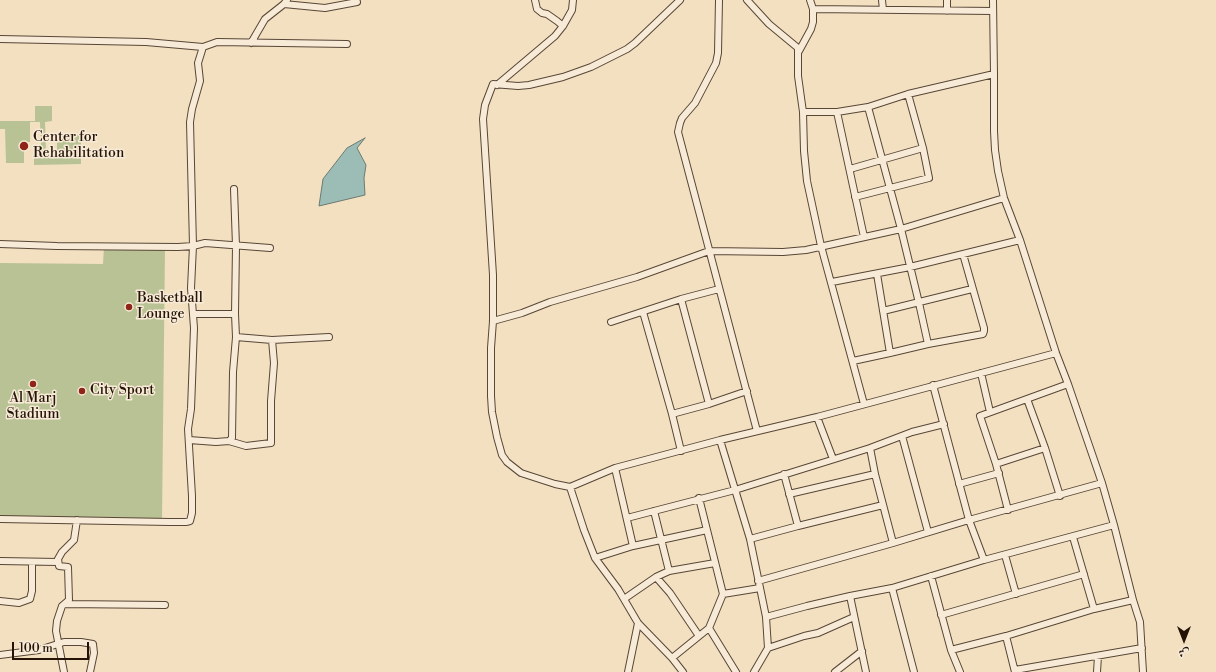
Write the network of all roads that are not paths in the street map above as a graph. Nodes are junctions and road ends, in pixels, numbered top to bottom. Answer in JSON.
{"nodes":[{"id":1,"x":535,"y":0,"type":"edge"},
{"id":2,"x":573,"y":0,"type":"edge"},
{"id":3,"x":680,"y":0,"type":"edge"},
{"id":4,"x":719,"y":0,"type":"edge"},
{"id":5,"x":746,"y":0,"type":"edge"},
{"id":6,"x":810,"y":0,"type":"edge"},
{"id":7,"x":882,"y":0,"type":"edge"},
{"id":8,"x":947,"y":0,"type":"edge"},
{"id":9,"x":993,"y":0,"type":"edge"},
{"id":10,"x":286,"y":2,"type":"edge"},
{"id":11,"x":357,"y":2,"type":"dead end"},
{"id":12,"x":814,"y":9,"type":"junction"},
{"id":13,"x":883,"y":10,"type":"junction"},
{"id":14,"x":947,"y":11,"type":"junction"},
{"id":15,"x":993,"y":11,"type":"junction"},
{"id":16,"x":563,"y":26,"type":"junction"},
{"id":17,"x":0,"y":39,"type":"edge"},
{"id":18,"x":251,"y":43,"type":"junction"},
{"id":19,"x":347,"y":44,"type":"dead end"},
{"id":20,"x":203,"y":47,"type":"junction"},
{"id":21,"x":799,"y":51,"type":"junction"},
{"id":22,"x":994,"y":74,"type":"junction"},
{"id":23,"x":497,"y":85,"type":"junction"},
{"id":24,"x":908,"y":94,"type":"junction"},
{"id":25,"x":868,"y":107,"type":"junction"},
{"id":26,"x":803,"y":112,"type":"junction"},
{"id":27,"x":837,"y":112,"type":"junction"},
{"id":28,"x":923,"y":148,"type":"junction"},
{"id":29,"x":882,"y":159,"type":"junction"},
{"id":30,"x":850,"y":169,"type":"junction"},
{"id":31,"x":890,"y":188,"type":"junction"},
{"id":32,"x":234,"y":189,"type":"dead end"},
{"id":33,"x":855,"y":197,"type":"junction"},
{"id":34,"x":1004,"y":198,"type":"junction"},
{"id":35,"x":901,"y":229,"type":"junction"},
{"id":36,"x":864,"y":237,"type":"junction"},
{"id":37,"x":1020,"y":240,"type":"junction"},
{"id":38,"x":0,"y":244,"type":"edge"},
{"id":39,"x":193,"y":246,"type":"junction"},
{"id":40,"x":236,"y":246,"type":"junction"},
{"id":41,"x":821,"y":246,"type":"junction"},
{"id":42,"x":270,"y":248,"type":"dead end"},
{"id":43,"x":709,"y":251,"type":"junction"},
{"id":44,"x":962,"y":254,"type":"junction"},
{"id":45,"x":910,"y":267,"type":"junction"},
{"id":46,"x":877,"y":274,"type":"junction"},
{"id":47,"x":832,"y":282,"type":"junction"},
{"id":48,"x":719,"y":289,"type":"junction"},
{"id":49,"x":972,"y":289,"type":"junction"},
{"id":50,"x":681,"y":299,"type":"junction"},
{"id":51,"x":919,"y":303,"type":"junction"},
{"id":52,"x":883,"y":310,"type":"junction"},
{"id":53,"x":643,"y":312,"type":"junction"},
{"id":54,"x":193,"y":314,"type":"junction"},
{"id":55,"x":235,"y":314,"type":"junction"},
{"id":56,"x":494,"y":321,"type":"junction"},
{"id":57,"x":611,"y":322,"type":"dead end"},
{"id":58,"x":236,"y":337,"type":"junction"},
{"id":59,"x":329,"y":337,"type":"dead end"},
{"id":60,"x":272,"y":340,"type":"junction"},
{"id":61,"x":928,"y":344,"type":"junction"},
{"id":62,"x":1056,"y":352,"type":"junction"},
{"id":63,"x":890,"y":353,"type":"junction"},
{"id":64,"x":853,"y":361,"type":"junction"},
{"id":65,"x":981,"y":373,"type":"junction"},
{"id":66,"x":1068,"y":384,"type":"junction"},
{"id":67,"x":934,"y":385,"type":"junction"},
{"id":68,"x":747,"y":391,"type":"junction"},
{"id":69,"x":1028,"y":400,"type":"junction"},
{"id":70,"x":708,"y":404,"type":"junction"},
{"id":71,"x":864,"y":404,"type":"junction"},
{"id":72,"x":990,"y":412,"type":"junction"},
{"id":73,"x":672,"y":414,"type":"junction"},
{"id":74,"x":816,"y":417,"type":"junction"},
{"id":75,"x":944,"y":424,"type":"junction"},
{"id":76,"x":757,"y":431,"type":"junction"},
{"id":77,"x":902,"y":436,"type":"junction"},
{"id":78,"x":189,"y":440,"type":"junction"},
{"id":79,"x":720,"y":440,"type":"junction"},
{"id":80,"x":229,"y":441,"type":"junction"},
{"id":81,"x":870,"y":448,"type":"junction"},
{"id":82,"x":1045,"y":448,"type":"junction"},
{"id":83,"x":681,"y":450,"type":"junction"},
{"id":84,"x":833,"y":459,"type":"junction"},
{"id":85,"x":996,"y":464,"type":"junction"},
{"id":86,"x":615,"y":468,"type":"junction"},
{"id":87,"x":999,"y":473,"type":"junction"},
{"id":88,"x":784,"y":474,"type":"junction"},
{"id":89,"x":875,"y":474,"type":"junction"},
{"id":90,"x":1102,"y":483,"type":"junction"},
{"id":91,"x":959,"y":484,"type":"junction"},
{"id":92,"x":570,"y":487,"type":"junction"},
{"id":93,"x":735,"y":490,"type":"junction"},
{"id":94,"x":789,"y":494,"type":"junction"},
{"id":95,"x":1060,"y":496,"type":"junction"},
{"id":96,"x":699,"y":498,"type":"junction"},
{"id":97,"x":883,"y":505,"type":"junction"},
{"id":98,"x":1008,"y":510,"type":"junction"},
{"id":99,"x":654,"y":511,"type":"junction"},
{"id":100,"x":627,"y":518,"type":"junction"},
{"id":101,"x":0,"y":520,"type":"edge"},
{"id":102,"x":77,"y":520,"type":"junction"},
{"id":103,"x":970,"y":520,"type":"junction"},
{"id":104,"x":1114,"y":525,"type":"junction"},
{"id":105,"x":798,"y":526,"type":"junction"},
{"id":106,"x":707,"y":530,"type":"junction"},
{"id":107,"x":928,"y":532,"type":"junction"},
{"id":108,"x":1073,"y":537,"type":"junction"},
{"id":109,"x":750,"y":539,"type":"junction"},
{"id":110,"x":661,"y":540,"type":"junction"},
{"id":111,"x":893,"y":543,"type":"junction"},
{"id":112,"x":633,"y":546,"type":"junction"},
{"id":113,"x":1005,"y":555,"type":"junction"},
{"id":114,"x":595,"y":558,"type":"junction"},
{"id":115,"x":984,"y":560,"type":"junction"},
{"id":116,"x":0,"y":561,"type":"edge"},
{"id":117,"x":32,"y":562,"type":"junction"},
{"id":118,"x":58,"y":562,"type":"junction"},
{"id":119,"x":715,"y":563,"type":"junction"},
{"id":120,"x":669,"y":571,"type":"junction"},
{"id":121,"x":1084,"y":574,"type":"junction"},
{"id":122,"x":931,"y":576,"type":"junction"},
{"id":123,"x":656,"y":577,"type":"junction"},
{"id":124,"x":758,"y":581,"type":"junction"},
{"id":125,"x":760,"y":588,"type":"junction"},
{"id":126,"x":892,"y":588,"type":"junction"},
{"id":127,"x":723,"y":594,"type":"junction"},
{"id":128,"x":1016,"y":594,"type":"junction"},
{"id":129,"x":850,"y":596,"type":"junction"},
{"id":130,"x":624,"y":599,"type":"junction"},
{"id":131,"x":1133,"y":600,"type":"junction"},
{"id":132,"x":0,"y":601,"type":"edge"},
{"id":133,"x":65,"y":604,"type":"junction"},
{"id":134,"x":165,"y":605,"type":"dead end"},
{"id":135,"x":1094,"y":609,"type":"junction"},
{"id":136,"x":942,"y":615,"type":"junction"},
{"id":137,"x":766,"y":617,"type":"junction"},
{"id":138,"x":854,"y":617,"type":"junction"},
{"id":139,"x":638,"y":623,"type":"junction"},
{"id":140,"x":709,"y":628,"type":"junction"},
{"id":141,"x":699,"y":636,"type":"junction"},
{"id":142,"x":1006,"y":636,"type":"junction"},
{"id":143,"x":58,"y":644,"type":"junction"},
{"id":144,"x":768,"y":648,"type":"junction"},
{"id":145,"x":1142,"y":648,"type":"junction"},
{"id":146,"x":951,"y":650,"type":"junction"},
{"id":147,"x":862,"y":651,"type":"junction"},
{"id":148,"x":0,"y":655,"type":"edge"},
{"id":149,"x":1098,"y":656,"type":"junction"},
{"id":150,"x":672,"y":658,"type":"junction"},
{"id":151,"x":1015,"y":671,"type":"edge"},
{"id":152,"x":64,"y":672,"type":"edge"},
{"id":153,"x":90,"y":672,"type":"edge"},
{"id":154,"x":628,"y":672,"type":"edge"},
{"id":155,"x":683,"y":672,"type":"edge"},
{"id":156,"x":736,"y":672,"type":"edge"},
{"id":157,"x":754,"y":672,"type":"edge"},
{"id":158,"x":834,"y":672,"type":"edge"},
{"id":159,"x":866,"y":672,"type":"edge"},
{"id":160,"x":914,"y":672,"type":"edge"},
{"id":161,"x":960,"y":672,"type":"edge"},
{"id":162,"x":1097,"y":672,"type":"edge"},
{"id":163,"x":1143,"y":672,"type":"edge"}],
"edges":[{"from":1,"to":16,"type":"street"},
{"from":2,"to":16,"type":"street"},
{"from":3,"to":23,"type":"street"},
{"from":4,"to":43,"type":"street"},
{"from":5,"to":21,"type":"street"},
{"from":6,"to":12,"type":"street"},
{"from":7,"to":13,"type":"street"},
{"from":8,"to":14,"type":"street"},
{"from":9,"to":15,"type":"street"},
{"from":10,"to":11,"type":"street"},
{"from":10,"to":18,"type":"street"},
{"from":12,"to":13,"type":"street"},
{"from":12,"to":21,"type":"street"},
{"from":13,"to":14,"type":"street"},
{"from":14,"to":15,"type":"street"},
{"from":15,"to":22,"type":"street"},
{"from":16,"to":23,"type":"street"},
{"from":17,"to":20,"type":"street"},
{"from":18,"to":19,"type":"street"},
{"from":18,"to":20,"type":"street"},
{"from":20,"to":39,"type":"street"},
{"from":21,"to":26,"type":"street"},
{"from":22,"to":24,"type":"street"},
{"from":22,"to":34,"type":"street"},
{"from":23,"to":56,"type":"street"},
{"from":24,"to":25,"type":"street"},
{"from":24,"to":28,"type":"street"},
{"from":25,"to":27,"type":"street"},
{"from":25,"to":29,"type":"street"},
{"from":26,"to":27,"type":"street"},
{"from":26,"to":41,"type":"street"},
{"from":27,"to":30,"type":"street"},
{"from":28,"to":29,"type":"street"},
{"from":28,"to":31,"type":"street"},
{"from":29,"to":30,"type":"street"},
{"from":29,"to":31,"type":"street"},
{"from":30,"to":33,"type":"street"},
{"from":31,"to":33,"type":"street"},
{"from":31,"to":35,"type":"street"},
{"from":32,"to":40,"type":"street"},
{"from":33,"to":36,"type":"street"},
{"from":34,"to":35,"type":"street"},
{"from":34,"to":37,"type":"street"},
{"from":35,"to":36,"type":"street"},
{"from":35,"to":45,"type":"street"},
{"from":36,"to":41,"type":"street"},
{"from":37,"to":44,"type":"street"},
{"from":37,"to":62,"type":"street"},
{"from":38,"to":39,"type":"street"},
{"from":39,"to":40,"type":"street"},
{"from":39,"to":54,"type":"street"},
{"from":40,"to":42,"type":"street"},
{"from":40,"to":55,"type":"street"},
{"from":41,"to":43,"type":"street"},
{"from":41,"to":47,"type":"street"},
{"from":43,"to":48,"type":"street"},
{"from":43,"to":56,"type":"street"},
{"from":44,"to":45,"type":"street"},
{"from":44,"to":49,"type":"street"},
{"from":45,"to":46,"type":"street"},
{"from":45,"to":51,"type":"street"},
{"from":46,"to":47,"type":"street"},
{"from":46,"to":52,"type":"street"},
{"from":47,"to":64,"type":"street"},
{"from":48,"to":50,"type":"street"},
{"from":48,"to":68,"type":"street"},
{"from":49,"to":51,"type":"street"},
{"from":49,"to":61,"type":"street"},
{"from":50,"to":53,"type":"street"},
{"from":50,"to":70,"type":"street"},
{"from":51,"to":52,"type":"street"},
{"from":51,"to":61,"type":"street"},
{"from":52,"to":63,"type":"street"},
{"from":53,"to":57,"type":"street"},
{"from":53,"to":73,"type":"street"},
{"from":54,"to":55,"type":"street"},
{"from":54,"to":78,"type":"street"},
{"from":55,"to":58,"type":"street"},
{"from":56,"to":92,"type":"street"},
{"from":58,"to":60,"type":"street"},
{"from":58,"to":80,"type":"street"},
{"from":59,"to":60,"type":"street"},
{"from":60,"to":80,"type":"street"},
{"from":61,"to":63,"type":"street"},
{"from":62,"to":65,"type":"street"},
{"from":62,"to":66,"type":"street"},
{"from":63,"to":64,"type":"street"},
{"from":64,"to":71,"type":"street"},
{"from":65,"to":67,"type":"street"},
{"from":65,"to":72,"type":"street"},
{"from":66,"to":69,"type":"street"},
{"from":66,"to":90,"type":"street"},
{"from":67,"to":71,"type":"street"},
{"from":67,"to":75,"type":"street"},
{"from":68,"to":70,"type":"street"},
{"from":68,"to":76,"type":"street"},
{"from":69,"to":72,"type":"street"},
{"from":69,"to":82,"type":"street"},
{"from":70,"to":73,"type":"street"},
{"from":71,"to":74,"type":"street"},
{"from":72,"to":85,"type":"street"},
{"from":73,"to":83,"type":"street"},
{"from":74,"to":76,"type":"street"},
{"from":74,"to":84,"type":"street"},
{"from":75,"to":77,"type":"street"},
{"from":75,"to":91,"type":"street"},
{"from":76,"to":79,"type":"street"},
{"from":77,"to":81,"type":"street"},
{"from":77,"to":107,"type":"street"},
{"from":78,"to":80,"type":"street"},
{"from":78,"to":102,"type":"street"},
{"from":79,"to":83,"type":"street"},
{"from":79,"to":93,"type":"street"},
{"from":81,"to":84,"type":"street"},
{"from":81,"to":89,"type":"street"},
{"from":82,"to":85,"type":"street"},
{"from":82,"to":95,"type":"street"},
{"from":83,"to":86,"type":"street"},
{"from":84,"to":88,"type":"street"},
{"from":85,"to":87,"type":"street"},
{"from":86,"to":92,"type":"street"},
{"from":86,"to":100,"type":"street"},
{"from":87,"to":91,"type":"street"},
{"from":87,"to":98,"type":"street"},
{"from":88,"to":93,"type":"street"},
{"from":88,"to":94,"type":"street"},
{"from":89,"to":94,"type":"street"},
{"from":89,"to":97,"type":"street"},
{"from":90,"to":95,"type":"street"},
{"from":90,"to":104,"type":"street"},
{"from":91,"to":103,"type":"street"},
{"from":92,"to":114,"type":"street"},
{"from":93,"to":96,"type":"street"},
{"from":93,"to":109,"type":"street"},
{"from":94,"to":105,"type":"street"},
{"from":95,"to":98,"type":"street"},
{"from":96,"to":99,"type":"street"},
{"from":96,"to":106,"type":"street"},
{"from":97,"to":105,"type":"street"},
{"from":97,"to":111,"type":"street"},
{"from":98,"to":103,"type":"street"},
{"from":99,"to":100,"type":"street"},
{"from":99,"to":110,"type":"street"},
{"from":100,"to":112,"type":"street"},
{"from":101,"to":102,"type":"street"},
{"from":102,"to":118,"type":"street"},
{"from":103,"to":107,"type":"street"},
{"from":103,"to":115,"type":"street"},
{"from":104,"to":108,"type":"street"},
{"from":104,"to":131,"type":"street"},
{"from":105,"to":109,"type":"street"},
{"from":106,"to":110,"type":"street"},
{"from":106,"to":119,"type":"street"},
{"from":107,"to":111,"type":"street"},
{"from":108,"to":113,"type":"street"},
{"from":108,"to":121,"type":"street"},
{"from":109,"to":124,"type":"street"},
{"from":110,"to":112,"type":"street"},
{"from":110,"to":120,"type":"street"},
{"from":111,"to":124,"type":"street"},
{"from":112,"to":114,"type":"street"},
{"from":113,"to":115,"type":"street"},
{"from":113,"to":128,"type":"street"},
{"from":114,"to":130,"type":"street"},
{"from":115,"to":122,"type":"street"},
{"from":116,"to":117,"type":"street"},
{"from":117,"to":118,"type":"street"},
{"from":117,"to":132,"type":"street"},
{"from":118,"to":133,"type":"street"},
{"from":119,"to":120,"type":"street"},
{"from":119,"to":127,"type":"street"},
{"from":120,"to":123,"type":"street"},
{"from":121,"to":128,"type":"street"},
{"from":121,"to":135,"type":"street"},
{"from":122,"to":126,"type":"street"},
{"from":122,"to":136,"type":"street"},
{"from":123,"to":130,"type":"street"},
{"from":123,"to":141,"type":"street"},
{"from":124,"to":125,"type":"street"},
{"from":125,"to":127,"type":"street"},
{"from":125,"to":137,"type":"street"},
{"from":126,"to":129,"type":"street"},
{"from":126,"to":160,"type":"street"},
{"from":127,"to":140,"type":"street"},
{"from":128,"to":136,"type":"street"},
{"from":129,"to":137,"type":"street"},
{"from":129,"to":138,"type":"street"},
{"from":130,"to":139,"type":"street"},
{"from":131,"to":135,"type":"street"},
{"from":131,"to":145,"type":"street"},
{"from":133,"to":134,"type":"street"},
{"from":133,"to":143,"type":"street"},
{"from":135,"to":142,"type":"street"},
{"from":136,"to":146,"type":"street"},
{"from":137,"to":144,"type":"street"},
{"from":138,"to":144,"type":"street"},
{"from":138,"to":147,"type":"street"},
{"from":139,"to":150,"type":"street"},
{"from":139,"to":154,"type":"street"},
{"from":140,"to":141,"type":"street"},
{"from":140,"to":156,"type":"street"},
{"from":141,"to":150,"type":"street"},
{"from":142,"to":146,"type":"street"},
{"from":142,"to":151,"type":"street"},
{"from":143,"to":148,"type":"street"},
{"from":143,"to":152,"type":"street"},
{"from":143,"to":153,"type":"street"},
{"from":144,"to":157,"type":"street"},
{"from":145,"to":149,"type":"street"},
{"from":145,"to":163,"type":"street"},
{"from":146,"to":161,"type":"street"},
{"from":147,"to":158,"type":"street"},
{"from":147,"to":159,"type":"street"},
{"from":149,"to":151,"type":"street"},
{"from":149,"to":162,"type":"street"},
{"from":150,"to":155,"type":"street"}]}
